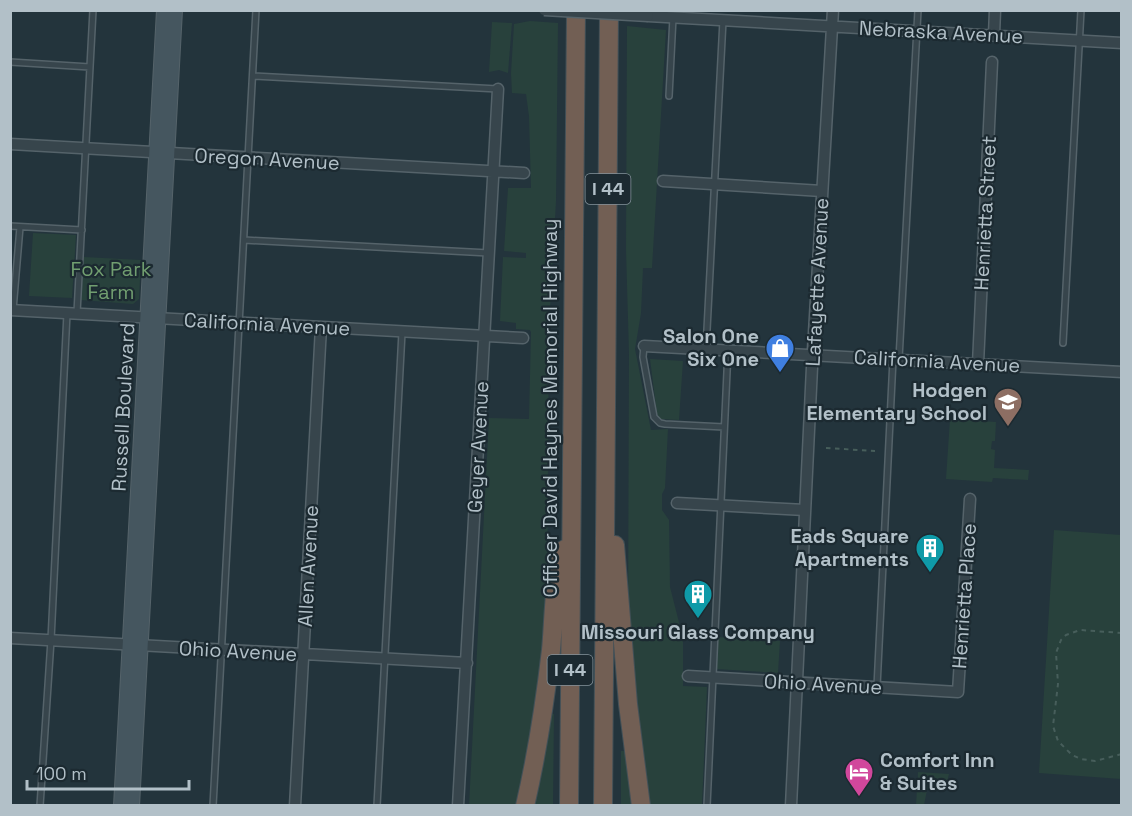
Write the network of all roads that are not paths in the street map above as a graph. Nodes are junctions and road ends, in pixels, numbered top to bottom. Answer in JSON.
{"nodes":[{"id":1,"x":93,"y":10,"type":"edge"},
{"id":2,"x":164,"y":10,"type":"edge"},
{"id":3,"x":175,"y":10,"type":"edge"},
{"id":4,"x":256,"y":10,"type":"edge"},
{"id":5,"x":544,"y":10,"type":"edge"},
{"id":6,"x":576,"y":10,"type":"edge"},
{"id":7,"x":609,"y":10,"type":"edge"},
{"id":8,"x":833,"y":10,"type":"edge"},
{"id":9,"x":918,"y":10,"type":"edge"},
{"id":10,"x":995,"y":10,"type":"edge"},
{"id":11,"x":1081,"y":10,"type":"edge"},
{"id":12,"x":673,"y":17,"type":"junction"},
{"id":13,"x":723,"y":20,"type":"junction"},
{"id":14,"x":832,"y":27,"type":"junction"},
{"id":15,"x":917,"y":31,"type":"junction"},
{"id":16,"x":994,"y":35,"type":"junction"},
{"id":17,"x":1079,"y":40,"type":"junction"},
{"id":18,"x":1122,"y":43,"type":"edge"},
{"id":19,"x":10,"y":62,"type":"edge"},
{"id":20,"x":992,"y":62,"type":"dead end"},
{"id":21,"x":90,"y":67,"type":"junction"},
{"id":22,"x":253,"y":76,"type":"junction"},
{"id":23,"x":498,"y":89,"type":"joint"},
{"id":24,"x":669,"y":96,"type":"dead end"},
{"id":25,"x":10,"y":144,"type":"edge"},
{"id":26,"x":86,"y":148,"type":"junction"},
{"id":27,"x":162,"y":153,"type":"junction"},
{"id":28,"x":248,"y":158,"type":"junction"},
{"id":29,"x":494,"y":172,"type":"junction"},
{"id":30,"x":524,"y":173,"type":"dead end"},
{"id":31,"x":663,"y":181,"type":"dead end"},
{"id":32,"x":714,"y":184,"type":"junction"},
{"id":33,"x":822,"y":191,"type":"junction"},
{"id":34,"x":10,"y":226,"type":"edge"},
{"id":35,"x":20,"y":227,"type":"junction"},
{"id":36,"x":82,"y":230,"type":"junction"},
{"id":37,"x":244,"y":240,"type":"junction"},
{"id":38,"x":489,"y":253,"type":"junction"},
{"id":39,"x":12,"y":310,"type":"edge"},
{"id":40,"x":72,"y":313,"type":"junction"},
{"id":41,"x":153,"y":318,"type":"junction"},
{"id":42,"x":239,"y":322,"type":"junction"},
{"id":43,"x":321,"y":327,"type":"junction"},
{"id":44,"x":402,"y":332,"type":"junction"},
{"id":45,"x":485,"y":336,"type":"junction"},
{"id":46,"x":523,"y":338,"type":"dead end"},
{"id":47,"x":1063,"y":343,"type":"dead end"},
{"id":48,"x":644,"y":346,"type":"joint"},
{"id":49,"x":706,"y":349,"type":"junction"},
{"id":50,"x":728,"y":350,"type":"junction"},
{"id":51,"x":813,"y":354,"type":"junction"},
{"id":52,"x":896,"y":359,"type":"junction"},
{"id":53,"x":978,"y":364,"type":"junction"},
{"id":54,"x":1122,"y":372,"type":"edge"},
{"id":55,"x":724,"y":427,"type":"junction"},
{"id":56,"x":605,"y":493,"type":"junction"},
{"id":57,"x":970,"y":499,"type":"dead end"},
{"id":58,"x":676,"y":503,"type":"dead end"},
{"id":59,"x":721,"y":506,"type":"junction"},
{"id":60,"x":805,"y":510,"type":"junction"},
{"id":61,"x":571,"y":534,"type":"junction"},
{"id":62,"x":10,"y":638,"type":"edge"},
{"id":63,"x":51,"y":640,"type":"junction"},
{"id":64,"x":135,"y":645,"type":"junction"},
{"id":65,"x":222,"y":650,"type":"junction"},
{"id":66,"x":303,"y":654,"type":"junction"},
{"id":67,"x":385,"y":658,"type":"junction"},
{"id":68,"x":466,"y":663,"type":"junction"},
{"id":69,"x":688,"y":676,"type":"dead end"},
{"id":70,"x":712,"y":677,"type":"junction"},
{"id":71,"x":797,"y":682,"type":"junction"},
{"id":72,"x":877,"y":687,"type":"junction"},
{"id":73,"x":958,"y":692,"type":"joint"},
{"id":74,"x":40,"y":806,"type":"edge"},
{"id":75,"x":121,"y":806,"type":"edge"},
{"id":76,"x":132,"y":806,"type":"edge"},
{"id":77,"x":213,"y":806,"type":"edge"},
{"id":78,"x":295,"y":806,"type":"edge"},
{"id":79,"x":377,"y":806,"type":"edge"},
{"id":80,"x":458,"y":806,"type":"edge"},
{"id":81,"x":525,"y":806,"type":"edge"},
{"id":82,"x":569,"y":806,"type":"edge"},
{"id":83,"x":603,"y":806,"type":"edge"},
{"id":84,"x":641,"y":806,"type":"edge"},
{"id":85,"x":706,"y":806,"type":"edge"},
{"id":86,"x":790,"y":806,"type":"edge"}],
"edges":[{"from":1,"to":21,"type":"lane"},
{"from":2,"to":27,"type":"main road","name":"Russell Boulevard"},
{"from":3,"to":27,"type":"main road","name":"Russell Boulevard"},
{"from":4,"to":22,"type":"lane"},
{"from":5,"to":12,"type":"street","name":"Nebraska Avenue","bridge":true},
{"from":6,"to":61,"type":"highway","name":"Officer David Haynes Memorial Highway","number":"I 44"},
{"from":7,"to":56,"type":"highway","number":"I 44"},
{"from":8,"to":14,"type":"street","name":"Lafayette Avenue"},
{"from":9,"to":15,"type":"lane"},
{"from":10,"to":16,"type":"street"},
{"from":11,"to":17,"type":"lane"},
{"from":12,"to":13,"type":"street","name":"Nebraska Avenue"},
{"from":12,"to":24,"type":"lane"},
{"from":13,"to":14,"type":"street","name":"Nebraska Avenue"},
{"from":13,"to":32,"type":"lane"},
{"from":14,"to":15,"type":"street","name":"Nebraska Avenue"},
{"from":14,"to":33,"type":"street","name":"Lafayette Avenue"},
{"from":15,"to":16,"type":"street","name":"Nebraska Avenue"},
{"from":15,"to":52,"type":"lane"},
{"from":16,"to":17,"type":"street","name":"Nebraska Avenue"},
{"from":17,"to":18,"type":"street","name":"Nebraska Avenue"},
{"from":17,"to":47,"type":"lane"},
{"from":19,"to":21,"type":"lane"},
{"from":20,"to":53,"type":"street","name":"Henrietta Street"},
{"from":21,"to":26,"type":"lane"},
{"from":22,"to":23,"type":"lane"},
{"from":22,"to":28,"type":"lane"},
{"from":23,"to":29,"type":"street","name":"Geyer Avenue"},
{"from":25,"to":26,"type":"street","name":"Oregon Avenue"},
{"from":26,"to":27,"type":"street","name":"Oregon Avenue"},
{"from":26,"to":36,"type":"lane"},
{"from":27,"to":28,"type":"street","name":"Oregon Avenue"},
{"from":27,"to":41,"type":"main road","name":"Russell Boulevard"},
{"from":28,"to":29,"type":"street","name":"Oregon Avenue"},
{"from":28,"to":37,"type":"lane"},
{"from":29,"to":30,"type":"street","name":"Oregon Avenue"},
{"from":29,"to":38,"type":"street","name":"Geyer Avenue"},
{"from":31,"to":32,"type":"street"},
{"from":32,"to":33,"type":"street"},
{"from":32,"to":49,"type":"lane"},
{"from":33,"to":51,"type":"street","name":"Lafayette Avenue"},
{"from":34,"to":35,"type":"lane"},
{"from":35,"to":36,"type":"lane"},
{"from":35,"to":39,"type":"lane"},
{"from":36,"to":40,"type":"lane"},
{"from":37,"to":38,"type":"lane"},
{"from":37,"to":42,"type":"lane"},
{"from":38,"to":45,"type":"street","name":"Geyer Avenue"},
{"from":39,"to":40,"type":"street","name":"California Avenue"},
{"from":40,"to":41,"type":"street","name":"California Avenue"},
{"from":40,"to":63,"type":"lane"},
{"from":41,"to":42,"type":"street","name":"California Avenue"},
{"from":41,"to":64,"type":"main road","name":"Russell Boulevard"},
{"from":42,"to":43,"type":"street","name":"California Avenue"},
{"from":42,"to":65,"type":"lane"},
{"from":43,"to":44,"type":"street","name":"California Avenue"},
{"from":43,"to":66,"type":"street","name":"Allen Avenue"},
{"from":44,"to":45,"type":"street","name":"California Avenue"},
{"from":44,"to":67,"type":"lane"},
{"from":45,"to":46,"type":"street","name":"California Avenue"},
{"from":45,"to":68,"type":"street","name":"Geyer Avenue"},
{"from":48,"to":49,"type":"street","name":"California Avenue"},
{"from":48,"to":55,"type":"lane"},
{"from":49,"to":50,"type":"street","name":"California Avenue"},
{"from":50,"to":51,"type":"street","name":"California Avenue"},
{"from":50,"to":55,"type":"lane"},
{"from":51,"to":52,"type":"street","name":"California Avenue"},
{"from":51,"to":60,"type":"street","name":"Lafayette Avenue"},
{"from":52,"to":53,"type":"street","name":"California Avenue"},
{"from":52,"to":72,"type":"lane"},
{"from":53,"to":54,"type":"street","name":"California Avenue"},
{"from":55,"to":59,"type":"lane"},
{"from":56,"to":83,"type":"highway","number":"I 44"},
{"from":56,"to":84,"type":"highway"},
{"from":57,"to":73,"type":"street","name":"Henrietta Place"},
{"from":58,"to":59,"type":"street"},
{"from":59,"to":60,"type":"street"},
{"from":59,"to":70,"type":"lane"},
{"from":60,"to":71,"type":"street","name":"Lafayette Avenue"},
{"from":61,"to":81,"type":"highway"},
{"from":61,"to":82,"type":"highway","name":"Officer David Haynes Memorial Highway","number":"I 44"},
{"from":62,"to":63,"type":"street","name":"Ohio Avenue"},
{"from":63,"to":64,"type":"street","name":"Ohio Avenue"},
{"from":63,"to":74,"type":"lane"},
{"from":64,"to":65,"type":"street","name":"Ohio Avenue"},
{"from":64,"to":75,"type":"main road","name":"Russell Boulevard"},
{"from":64,"to":76,"type":"main road","name":"Russell Boulevard"},
{"from":65,"to":66,"type":"street","name":"Ohio Avenue"},
{"from":65,"to":77,"type":"lane"},
{"from":66,"to":67,"type":"street","name":"Ohio Avenue"},
{"from":66,"to":78,"type":"street","name":"Allen Avenue"},
{"from":67,"to":68,"type":"street","name":"Ohio Avenue"},
{"from":67,"to":79,"type":"lane"},
{"from":68,"to":80,"type":"street","name":"Geyer Avenue"},
{"from":69,"to":70,"type":"street","name":"Ohio Avenue"},
{"from":70,"to":71,"type":"street","name":"Ohio Avenue"},
{"from":70,"to":85,"type":"lane"},
{"from":71,"to":72,"type":"street","name":"Ohio Avenue"},
{"from":71,"to":86,"type":"street","name":"Lafayette Avenue"},
{"from":72,"to":73,"type":"street","name":"Ohio Avenue"}]}
